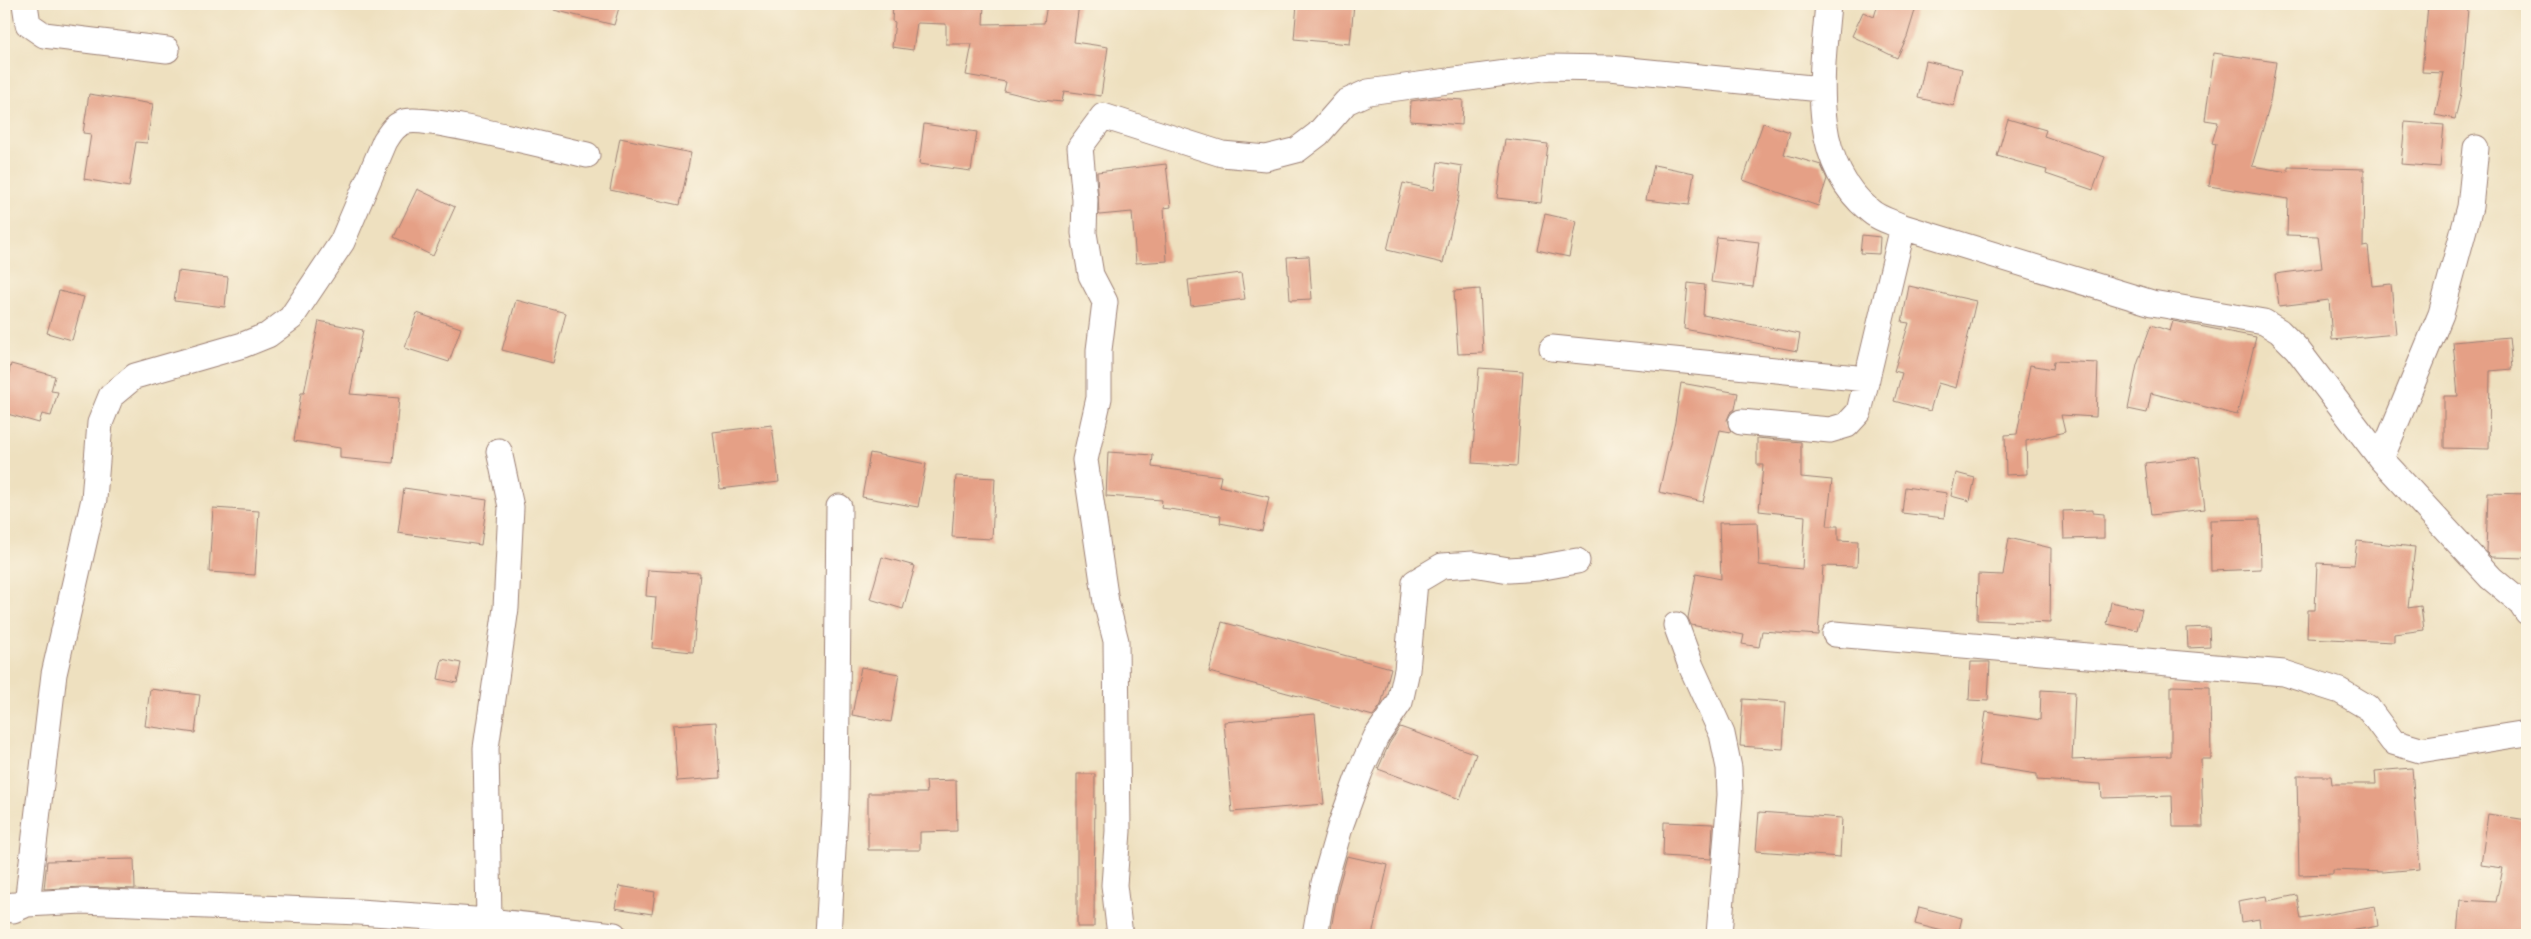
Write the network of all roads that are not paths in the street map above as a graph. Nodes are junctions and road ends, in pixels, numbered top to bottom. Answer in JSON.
{"nodes":[{"id":1,"x":26,"y":4,"type":"edge"},
{"id":2,"x":1828,"y":4,"type":"edge"},
{"id":3,"x":167,"y":50,"type":"dead end"},
{"id":4,"x":1821,"y":89,"type":"junction"},
{"id":5,"x":2476,"y":148,"type":"dead end"},
{"id":6,"x":587,"y":155,"type":"dead end"},
{"id":7,"x":1903,"y":227,"type":"junction"},
{"id":8,"x":1552,"y":348,"type":"dead end"},
{"id":9,"x":1867,"y":379,"type":"junction"},
{"id":10,"x":1741,"y":422,"type":"dead end"},
{"id":11,"x":499,"y":451,"type":"dead end"},
{"id":12,"x":2381,"y":459,"type":"junction"},
{"id":13,"x":839,"y":507,"type":"dead end"},
{"id":14,"x":1577,"y":562,"type":"dead end"},
{"id":15,"x":2527,"y":612,"type":"edge"},
{"id":16,"x":1676,"y":625,"type":"dead end"},
{"id":17,"x":1835,"y":634,"type":"dead end"},
{"id":18,"x":2527,"y":733,"type":"edge"},
{"id":19,"x":15,"y":905,"type":"edge"},
{"id":20,"x":4,"y":914,"type":"edge"},
{"id":21,"x":489,"y":921,"type":"junction"},
{"id":22,"x":614,"y":935,"type":"edge"},
{"id":23,"x":828,"y":935,"type":"edge"},
{"id":24,"x":1120,"y":935,"type":"edge"},
{"id":25,"x":1315,"y":935,"type":"edge"},
{"id":26,"x":1719,"y":935,"type":"edge"}],
"edges":[{"from":1,"to":3,"type":"street"},
{"from":2,"to":4,"type":"street"},
{"from":4,"to":7,"type":"street"},
{"from":4,"to":24,"type":"street"},
{"from":5,"to":12,"type":"street"},
{"from":6,"to":19,"type":"street"},
{"from":7,"to":9,"type":"street"},
{"from":7,"to":12,"type":"street"},
{"from":8,"to":9,"type":"street"},
{"from":9,"to":10,"type":"street"},
{"from":11,"to":21,"type":"street"},
{"from":12,"to":15,"type":"street"},
{"from":13,"to":23,"type":"street"},
{"from":14,"to":25,"type":"street"},
{"from":16,"to":26,"type":"street"},
{"from":17,"to":18,"type":"street"},
{"from":19,"to":20,"type":"street"},
{"from":19,"to":21,"type":"street"},
{"from":21,"to":22,"type":"street"}]}
